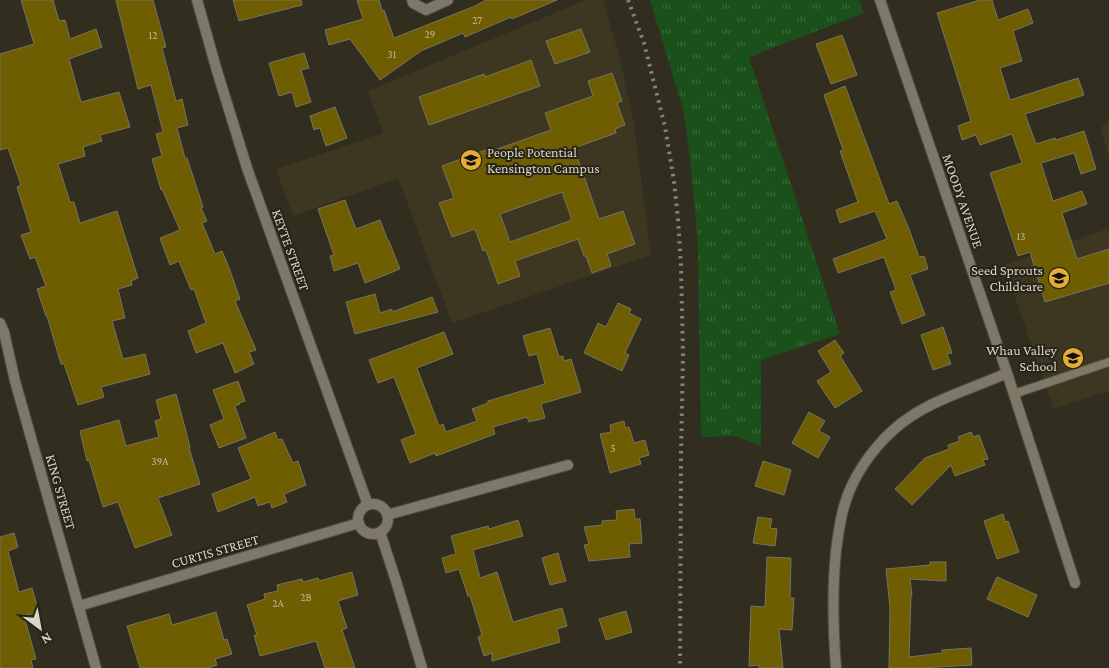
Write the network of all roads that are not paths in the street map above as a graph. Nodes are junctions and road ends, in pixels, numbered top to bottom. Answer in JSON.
{"nodes":[{"id":1,"x":197,"y":0,"type":"edge"},
{"id":2,"x":412,"y":0,"type":"edge"},
{"id":3,"x":448,"y":0,"type":"edge"},
{"id":4,"x":880,"y":0,"type":"edge"},
{"id":5,"x":0,"y":323,"type":"edge"},
{"id":6,"x":1109,"y":362,"type":"edge"},
{"id":7,"x":1007,"y":373,"type":"junction"},
{"id":8,"x":1014,"y":394,"type":"junction"},
{"id":9,"x":568,"y":465,"type":"dead end"},
{"id":10,"x":368,"y":505,"type":"junction"},
{"id":11,"x":387,"y":516,"type":"junction"},
{"id":12,"x":359,"y":523,"type":"junction"},
{"id":13,"x":380,"y":532,"type":"junction"},
{"id":14,"x":1075,"y":583,"type":"dead end"},
{"id":15,"x":79,"y":606,"type":"junction"},
{"id":16,"x":96,"y":668,"type":"edge"},
{"id":17,"x":422,"y":668,"type":"edge"},
{"id":18,"x":836,"y":668,"type":"edge"}],
"edges":[{"from":1,"to":10,"type":"street","name":"KEYTE STREET"},
{"from":2,"to":3,"type":"street"},
{"from":4,"to":7,"type":"street","name":"MOODY AVENUE"},
{"from":5,"to":15,"type":"street","name":"KING STREET"},
{"from":6,"to":8,"type":"lane"},
{"from":7,"to":8,"type":"street","name":"MOODY AVENUE"},
{"from":7,"to":18,"type":"street"},
{"from":8,"to":14,"type":"street","name":"MOODY AVENUE"},
{"from":9,"to":11,"type":"street"},
{"from":10,"to":11,"type":"street"},
{"from":10,"to":12,"type":"street"},
{"from":11,"to":13,"type":"street"},
{"from":12,"to":13,"type":"street"},
{"from":12,"to":15,"type":"street","name":"CURTIS STREET"},
{"from":13,"to":17,"type":"street"},
{"from":15,"to":16,"type":"street","name":"KING STREET"}]}
